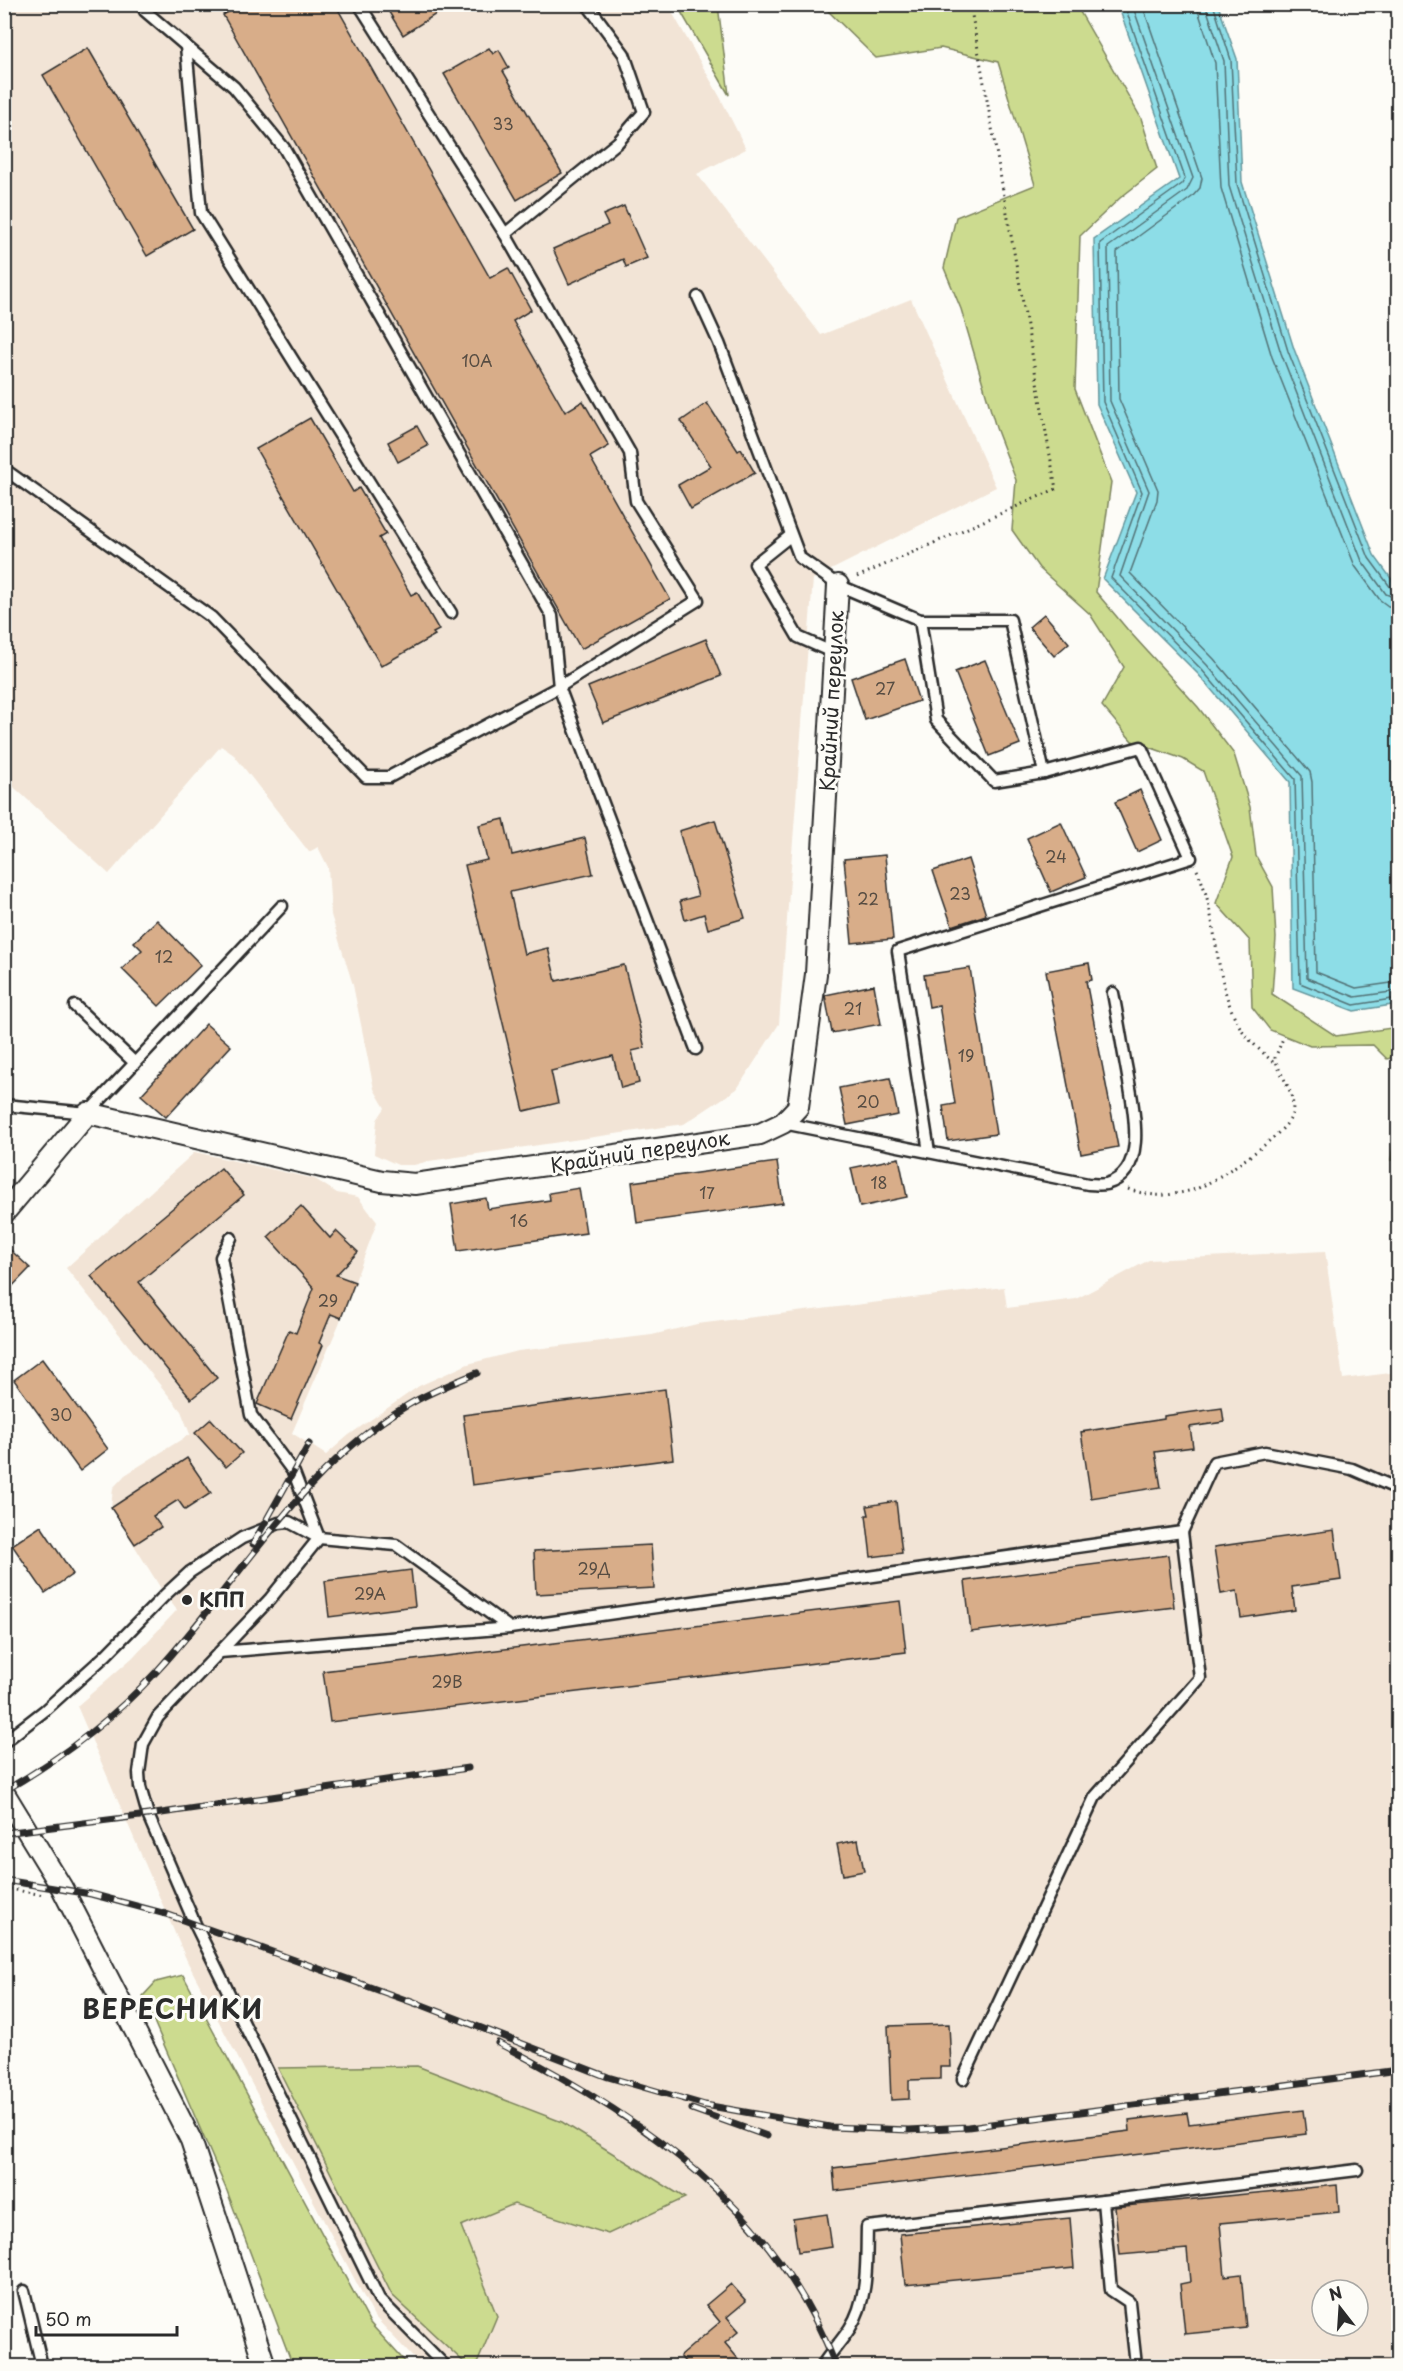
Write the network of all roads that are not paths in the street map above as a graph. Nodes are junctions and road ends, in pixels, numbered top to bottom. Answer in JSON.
{"nodes":[{"id":1,"x":142,"y":4,"type":"edge"},
{"id":2,"x":359,"y":4,"type":"edge"},
{"id":3,"x":587,"y":4,"type":"edge"},
{"id":4,"x":186,"y":45,"type":"junction"},
{"id":5,"x":506,"y":234,"type":"junction"},
{"id":6,"x":698,"y":297,"type":"dead end"},
{"id":7,"x":4,"y":469,"type":"edge"},
{"id":8,"x":790,"y":536,"type":"junction"},
{"id":9,"x":838,"y":585,"type":"junction"},
{"id":10,"x":451,"y":613,"type":"dead end"},
{"id":11,"x":920,"y":620,"type":"junction"},
{"id":12,"x":834,"y":653,"type":"junction"},
{"id":13,"x":559,"y":687,"type":"junction"},
{"id":14,"x":1044,"y":773,"type":"junction"},
{"id":15,"x":282,"y":906,"type":"dead end"},
{"id":16,"x":1113,"y":993,"type":"dead end"},
{"id":17,"x":75,"y":1006,"type":"dead end"},
{"id":18,"x":696,"y":1049,"type":"dead end"},
{"id":19,"x":135,"y":1063,"type":"junction"},
{"id":20,"x":4,"y":1104,"type":"edge"},
{"id":21,"x":88,"y":1113,"type":"junction"},
{"id":22,"x":783,"y":1123,"type":"junction"},
{"id":23,"x":929,"y":1152,"type":"junction"},
{"id":24,"x":4,"y":1213,"type":"edge"},
{"id":25,"x":231,"y":1238,"type":"dead end"},
{"id":26,"x":1398,"y":1489,"type":"edge"},
{"id":27,"x":1182,"y":1532,"type":"junction"},
{"id":28,"x":320,"y":1538,"type":"junction"},
{"id":29,"x":510,"y":1628,"type":"junction"},
{"id":30,"x":220,"y":1652,"type":"junction"},
{"id":31,"x":4,"y":1742,"type":"edge"},
{"id":32,"x":4,"y":1793,"type":"edge"},
{"id":33,"x":963,"y":2079,"type":"dead end"},
{"id":34,"x":1357,"y":2170,"type":"dead end"},
{"id":35,"x":1103,"y":2201,"type":"junction"},
{"id":36,"x":24,"y":2291,"type":"dead end"},
{"id":37,"x":42,"y":2367,"type":"edge"},
{"id":38,"x":266,"y":2367,"type":"edge"},
{"id":39,"x":445,"y":2367,"type":"edge"},
{"id":40,"x":822,"y":2367,"type":"edge"},
{"id":41,"x":1141,"y":2367,"type":"edge"}],
"edges":[{"from":1,"to":4,"type":"lane"},
{"from":2,"to":5,"type":"lane"},
{"from":3,"to":5,"type":"lane"},
{"from":4,"to":10,"type":"lane"},
{"from":4,"to":13,"type":"lane"},
{"from":5,"to":13,"type":"lane"},
{"from":6,"to":8,"type":"lane"},
{"from":7,"to":13,"type":"lane"},
{"from":8,"to":9,"type":"lane"},
{"from":8,"to":12,"type":"lane"},
{"from":9,"to":11,"type":"lane"},
{"from":9,"to":12,"type":"street","name":"Крайний переулок"},
{"from":11,"to":14,"type":"lane"},
{"from":11,"to":14,"type":"lane"},
{"from":12,"to":22,"type":"street","name":"Крайний переулок"},
{"from":13,"to":18,"type":"lane"},
{"from":14,"to":23,"type":"lane"},
{"from":15,"to":19,"type":"lane"},
{"from":16,"to":23,"type":"lane"},
{"from":17,"to":19,"type":"lane"},
{"from":19,"to":21,"type":"lane"},
{"from":20,"to":21,"type":"lane"},
{"from":21,"to":22,"type":"street","name":"Крайний переулок"},
{"from":21,"to":24,"type":"street"},
{"from":22,"to":23,"type":"lane"},
{"from":25,"to":28,"type":"lane"},
{"from":26,"to":27,"type":"lane"},
{"from":27,"to":29,"type":"lane"},
{"from":27,"to":33,"type":"lane"},
{"from":28,"to":29,"type":"lane"},
{"from":28,"to":30,"type":"lane"},
{"from":28,"to":31,"type":"lane"},
{"from":29,"to":30,"type":"lane"},
{"from":30,"to":39,"type":"lane"},
{"from":32,"to":38,"type":"street"},
{"from":34,"to":35,"type":"lane"},
{"from":35,"to":40,"type":"lane"},
{"from":35,"to":41,"type":"lane"},
{"from":36,"to":37,"type":"lane"}]}
